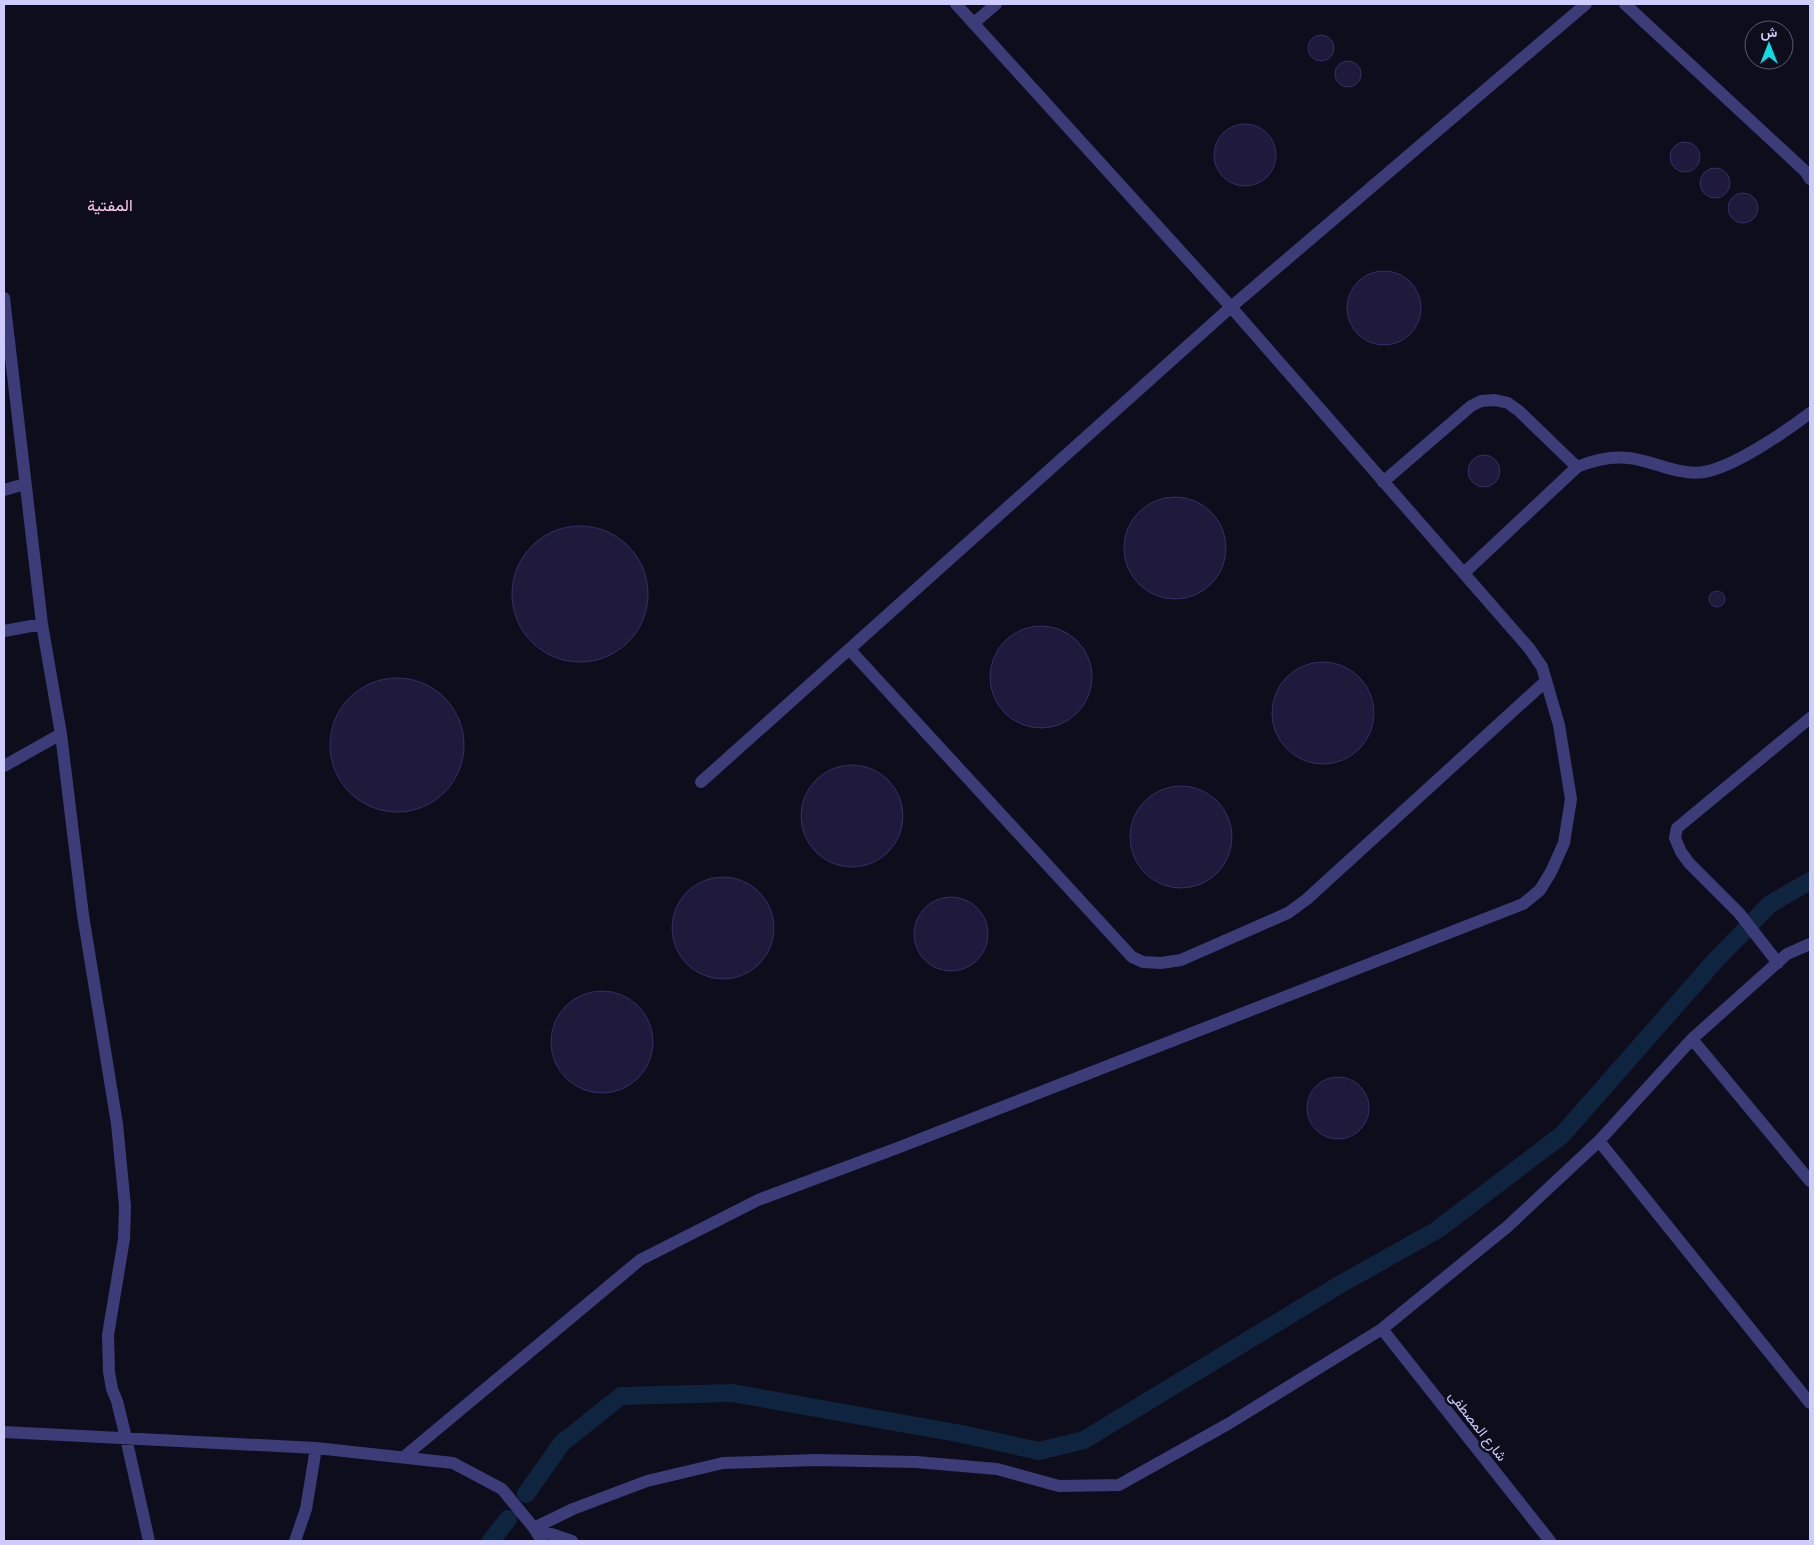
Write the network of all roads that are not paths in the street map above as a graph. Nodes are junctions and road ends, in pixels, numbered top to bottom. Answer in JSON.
{"nodes":[{"id":1,"x":956,"y":4,"type":"edge"},
{"id":2,"x":996,"y":4,"type":"edge"},
{"id":3,"x":1586,"y":4,"type":"edge"},
{"id":4,"x":1625,"y":4,"type":"edge"},
{"id":5,"x":974,"y":24,"type":"junction"},
{"id":6,"x":1810,"y":179,"type":"edge"},
{"id":7,"x":4,"y":298,"type":"edge"},
{"id":8,"x":1231,"y":308,"type":"junction"},
{"id":9,"x":9,"y":394,"type":"edge"},
{"id":10,"x":1810,"y":413,"type":"edge"},
{"id":11,"x":1577,"y":467,"type":"junction"},
{"id":12,"x":1383,"y":482,"type":"junction"},
{"id":13,"x":25,"y":484,"type":"junction"},
{"id":14,"x":4,"y":490,"type":"edge"},
{"id":15,"x":1464,"y":573,"type":"junction"},
{"id":16,"x":42,"y":624,"type":"junction"},
{"id":17,"x":4,"y":631,"type":"edge"},
{"id":18,"x":850,"y":650,"type":"junction"},
{"id":19,"x":1546,"y":681,"type":"junction"},
{"id":20,"x":1810,"y":718,"type":"edge"},
{"id":21,"x":60,"y":734,"type":"junction"},
{"id":22,"x":4,"y":766,"type":"edge"},
{"id":23,"x":702,"y":782,"type":"dead end"},
{"id":24,"x":1810,"y":944,"type":"edge"},
{"id":25,"x":1775,"y":959,"type":"junction"},
{"id":26,"x":1692,"y":1039,"type":"junction"},
{"id":27,"x":1600,"y":1141,"type":"junction"},
{"id":28,"x":1810,"y":1181,"type":"edge"},
{"id":29,"x":1382,"y":1329,"type":"junction"},
{"id":30,"x":1810,"y":1403,"type":"edge"},
{"id":31,"x":4,"y":1432,"type":"edge"},
{"id":32,"x":126,"y":1438,"type":"junction"},
{"id":33,"x":316,"y":1448,"type":"junction"},
{"id":34,"x":405,"y":1456,"type":"junction"},
{"id":35,"x":534,"y":1528,"type":"junction"},
{"id":36,"x":149,"y":1541,"type":"edge"},
{"id":37,"x":295,"y":1541,"type":"edge"},
{"id":38,"x":542,"y":1541,"type":"edge"},
{"id":39,"x":572,"y":1541,"type":"edge"},
{"id":40,"x":1550,"y":1541,"type":"edge"}],
"edges":[{"from":1,"to":5,"type":"street"},
{"from":2,"to":5,"type":"street"},
{"from":3,"to":8,"type":"street"},
{"from":4,"to":6,"type":"street"},
{"from":5,"to":8,"type":"street"},
{"from":7,"to":9,"type":"street"},
{"from":8,"to":12,"type":"street"},
{"from":8,"to":18,"type":"street"},
{"from":9,"to":13,"type":"street"},
{"from":10,"to":11,"type":"street"},
{"from":11,"to":12,"type":"street"},
{"from":11,"to":15,"type":"street"},
{"from":12,"to":15,"type":"street"},
{"from":13,"to":14,"type":"street"},
{"from":13,"to":16,"type":"street"},
{"from":15,"to":19,"type":"street"},
{"from":16,"to":17,"type":"street"},
{"from":16,"to":21,"type":"street"},
{"from":18,"to":19,"type":"street"},
{"from":18,"to":23,"type":"street"},
{"from":19,"to":34,"type":"street"},
{"from":20,"to":25,"type":"street"},
{"from":21,"to":22,"type":"street"},
{"from":21,"to":32,"type":"street"},
{"from":24,"to":25,"type":"street"},
{"from":25,"to":26,"type":"street"},
{"from":26,"to":27,"type":"street"},
{"from":26,"to":28,"type":"street"},
{"from":27,"to":29,"type":"street"},
{"from":27,"to":30,"type":"street"},
{"from":29,"to":35,"type":"street"},
{"from":29,"to":40,"type":"street","name":"شارع المصطفى"},
{"from":31,"to":32,"type":"street"},
{"from":32,"to":33,"type":"street"},
{"from":32,"to":36,"type":"street"},
{"from":33,"to":34,"type":"street"},
{"from":33,"to":37,"type":"street"},
{"from":34,"to":35,"type":"street"},
{"from":35,"to":38,"type":"street"},
{"from":35,"to":39,"type":"street"}]}
